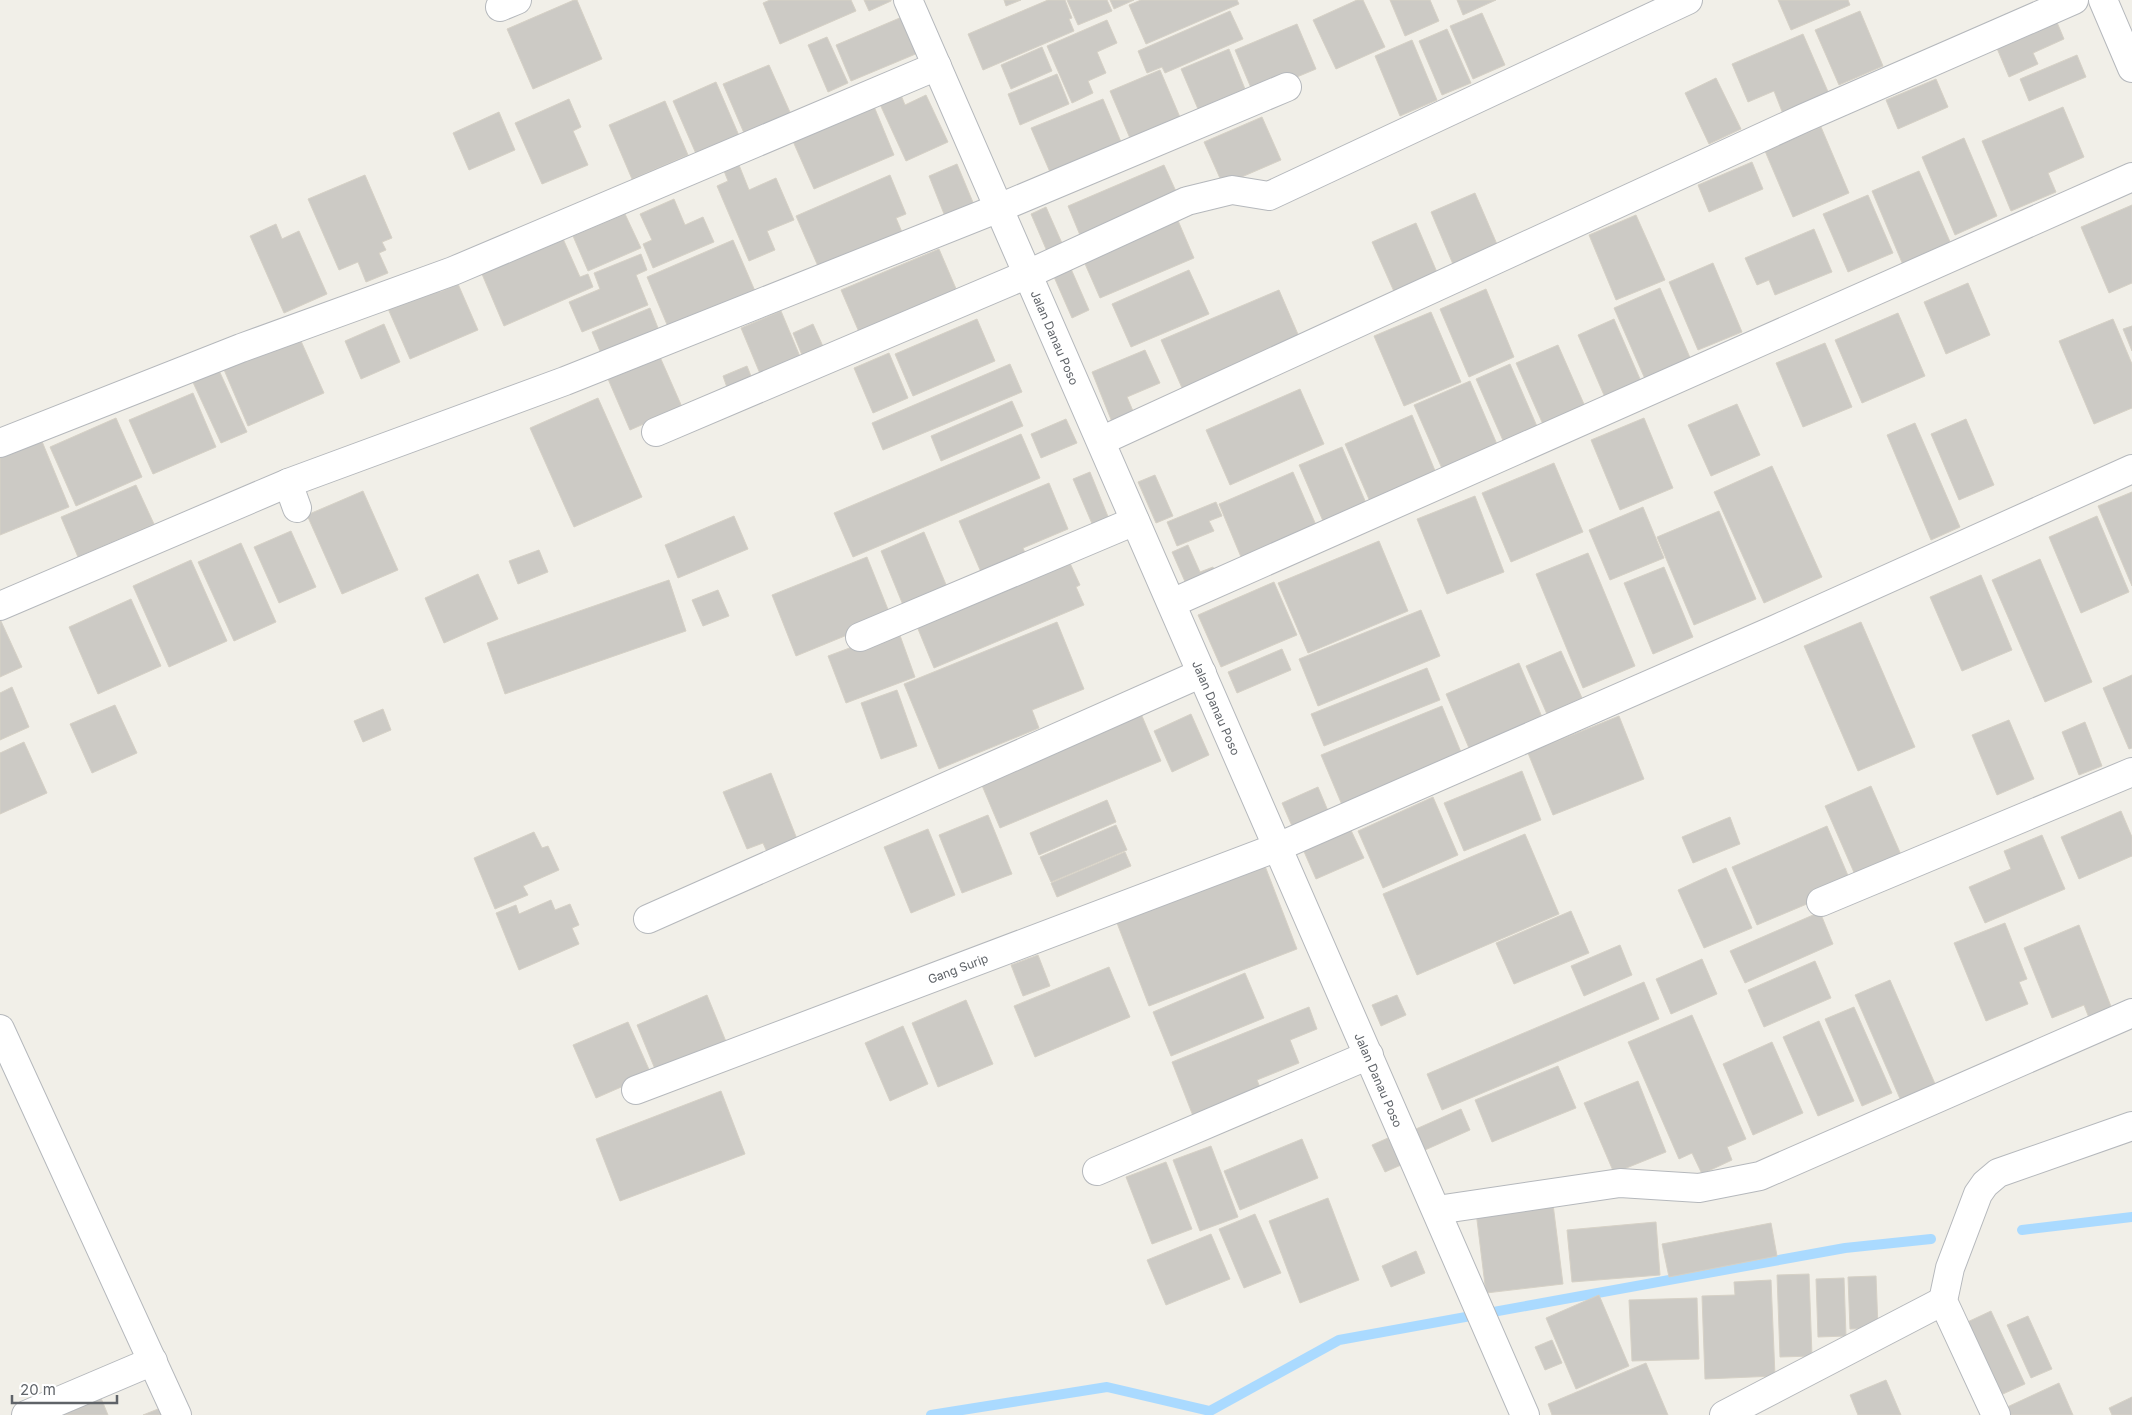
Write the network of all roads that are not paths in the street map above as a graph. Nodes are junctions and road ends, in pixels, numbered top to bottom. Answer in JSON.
{"nodes":[{"id":1,"x":908,"y":0,"type":"edge"},
{"id":2,"x":1688,"y":0,"type":"edge"},
{"id":3,"x":2074,"y":0,"type":"edge"},
{"id":4,"x":2104,"y":0,"type":"edge"},
{"id":5,"x":937,"y":66,"type":"junction"},
{"id":6,"x":2132,"y":68,"type":"edge"},
{"id":7,"x":1287,"y":87,"type":"dead end"},
{"id":8,"x":2132,"y":177,"type":"edge"},
{"id":9,"x":999,"y":208,"type":"junction"},
{"id":10,"x":1028,"y":274,"type":"junction"},
{"id":11,"x":656,"y":432,"type":"dead end"},
{"id":12,"x":1101,"y":441,"type":"junction"},
{"id":13,"x":0,"y":443,"type":"edge"},
{"id":14,"x":2132,"y":468,"type":"edge"},
{"id":15,"x":288,"y":483,"type":"junction"},
{"id":16,"x":297,"y":508,"type":"dead end"},
{"id":17,"x":1135,"y":521,"type":"junction"},
{"id":18,"x":1172,"y":604,"type":"junction"},
{"id":19,"x":0,"y":606,"type":"edge"},
{"id":20,"x":860,"y":637,"type":"dead end"},
{"id":21,"x":1202,"y":673,"type":"junction"},
{"id":22,"x":2132,"y":772,"type":"edge"},
{"id":23,"x":1278,"y":847,"type":"junction"},
{"id":24,"x":1821,"y":902,"type":"dead end"},
{"id":25,"x":648,"y":919,"type":"dead end"},
{"id":26,"x":2132,"y":1013,"type":"edge"},
{"id":27,"x":0,"y":1029,"type":"edge"},
{"id":28,"x":1369,"y":1055,"type":"junction"},
{"id":29,"x":7,"y":1066,"type":"edge"},
{"id":30,"x":636,"y":1090,"type":"dead end"},
{"id":31,"x":2132,"y":1126,"type":"edge"},
{"id":32,"x":1098,"y":1171,"type":"dead end"},
{"id":33,"x":1437,"y":1210,"type":"junction"},
{"id":34,"x":1943,"y":1301,"type":"junction"},
{"id":35,"x":153,"y":1361,"type":"junction"},
{"id":36,"x":26,"y":1415,"type":"edge"},
{"id":37,"x":177,"y":1415,"type":"edge"},
{"id":38,"x":1526,"y":1415,"type":"edge"},
{"id":39,"x":1724,"y":1415,"type":"edge"},
{"id":40,"x":1996,"y":1415,"type":"edge"}],
"edges":[{"from":1,"to":5,"type":"street","name":"Jalan Danau Poso"},
{"from":2,"to":10,"type":"street"},
{"from":3,"to":12,"type":"street"},
{"from":4,"to":6,"type":"street"},
{"from":5,"to":9,"type":"street","name":"Jalan Danau Poso"},
{"from":5,"to":13,"type":"street"},
{"from":7,"to":9,"type":"street"},
{"from":8,"to":18,"type":"street"},
{"from":9,"to":10,"type":"street","name":"Jalan Danau Poso"},
{"from":9,"to":15,"type":"street"},
{"from":10,"to":11,"type":"street"},
{"from":10,"to":12,"type":"street","name":"Jalan Danau Poso"},
{"from":12,"to":17,"type":"street","name":"Jalan Danau Poso"},
{"from":14,"to":23,"type":"street","name":"Gang Surip"},
{"from":15,"to":16,"type":"street"},
{"from":15,"to":19,"type":"street"},
{"from":17,"to":18,"type":"street","name":"Jalan Danau Poso"},
{"from":17,"to":20,"type":"street"},
{"from":18,"to":21,"type":"street","name":"Jalan Danau Poso"},
{"from":21,"to":23,"type":"street","name":"Jalan Danau Poso"},
{"from":21,"to":25,"type":"street"},
{"from":22,"to":24,"type":"street"},
{"from":23,"to":28,"type":"street","name":"Jalan Danau Poso"},
{"from":23,"to":30,"type":"street","name":"Gang Surip"},
{"from":26,"to":33,"type":"street"},
{"from":27,"to":29,"type":"street"},
{"from":28,"to":32,"type":"street"},
{"from":28,"to":33,"type":"street","name":"Jalan Danau Poso"},
{"from":29,"to":35,"type":"street"},
{"from":31,"to":34,"type":"street"},
{"from":33,"to":38,"type":"street","name":"Jalan Danau Poso"},
{"from":34,"to":39,"type":"street"},
{"from":34,"to":40,"type":"street"},
{"from":35,"to":36,"type":"street"},
{"from":35,"to":37,"type":"street"}]}
